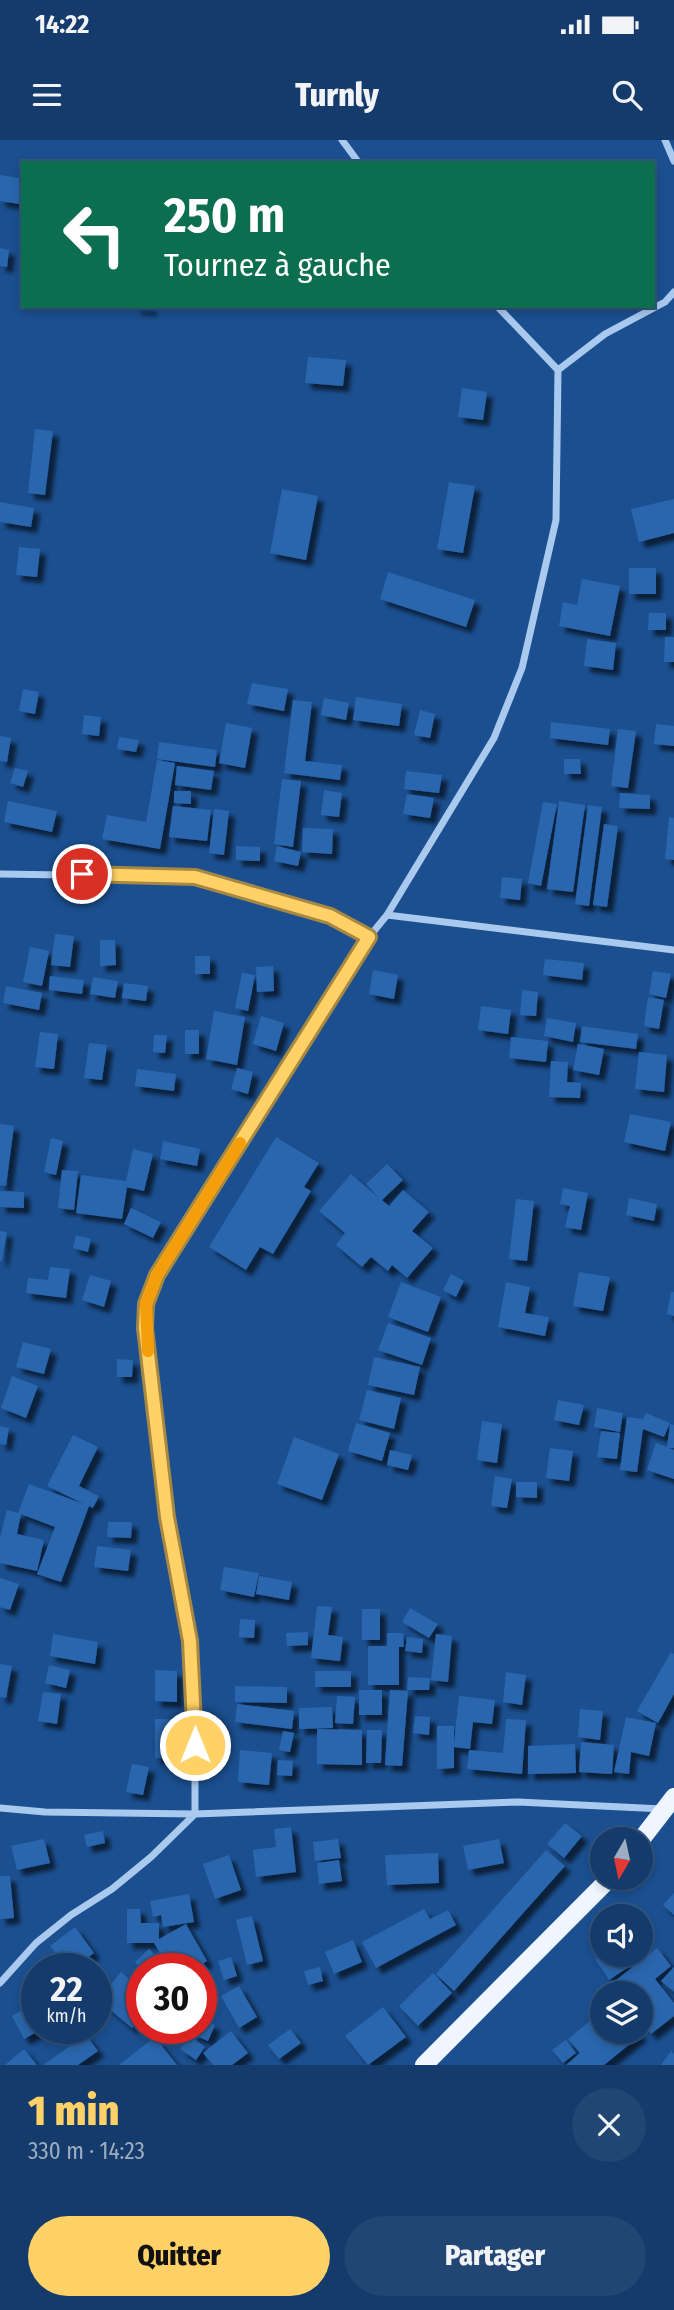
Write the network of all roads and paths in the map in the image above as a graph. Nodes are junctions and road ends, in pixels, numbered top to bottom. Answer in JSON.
{"nodes":[{"id":1,"x":342,"y":140,"type":"edge"},
{"id":2,"x":665,"y":140,"type":"edge"},
{"id":3,"x":358,"y":161,"type":"edge"},
{"id":4,"x":674,"y":161,"type":"edge"},
{"id":5,"x":674,"y":292,"type":"edge"},
{"id":6,"x":655,"y":307,"type":"edge"},
{"id":7,"x":499,"y":308,"type":"edge"},
{"id":8,"x":653,"y":308,"type":"edge"},
{"id":9,"x":558,"y":370,"type":"junction"},
{"id":10,"x":0,"y":874,"type":"edge"},
{"id":11,"x":387,"y":915,"type":"junction"},
{"id":12,"x":369,"y":937,"type":"junction"},
{"id":13,"x":674,"y":950,"type":"edge"},
{"id":14,"x":670,"y":1803,"type":"edge"},
{"id":15,"x":0,"y":1808,"type":"edge"},
{"id":16,"x":194,"y":1814,"type":"junction"},
{"id":17,"x":651,"y":1827,"type":"edge"},
{"id":18,"x":598,"y":1890,"type":"edge"},
{"id":19,"x":0,"y":1983,"type":"edge"},
{"id":20,"x":424,"y":2065,"type":"edge"}],
"edges":[{"from":1,"to":3,"type":"street"},
{"from":2,"to":4,"type":"street"},
{"from":5,"to":6,"type":"street"},
{"from":7,"to":9,"type":"street"},
{"from":8,"to":9,"type":"street"},
{"from":9,"to":11,"type":"street"},
{"from":10,"to":12,"type":"street"},
{"from":11,"to":12,"type":"street"},
{"from":11,"to":13,"type":"street"},
{"from":12,"to":16,"type":"street"},
{"from":14,"to":16,"type":"street"},
{"from":14,"to":17,"type":"main road"},
{"from":15,"to":16,"type":"street"},
{"from":16,"to":19,"type":"street"},
{"from":18,"to":20,"type":"main road"}]}
